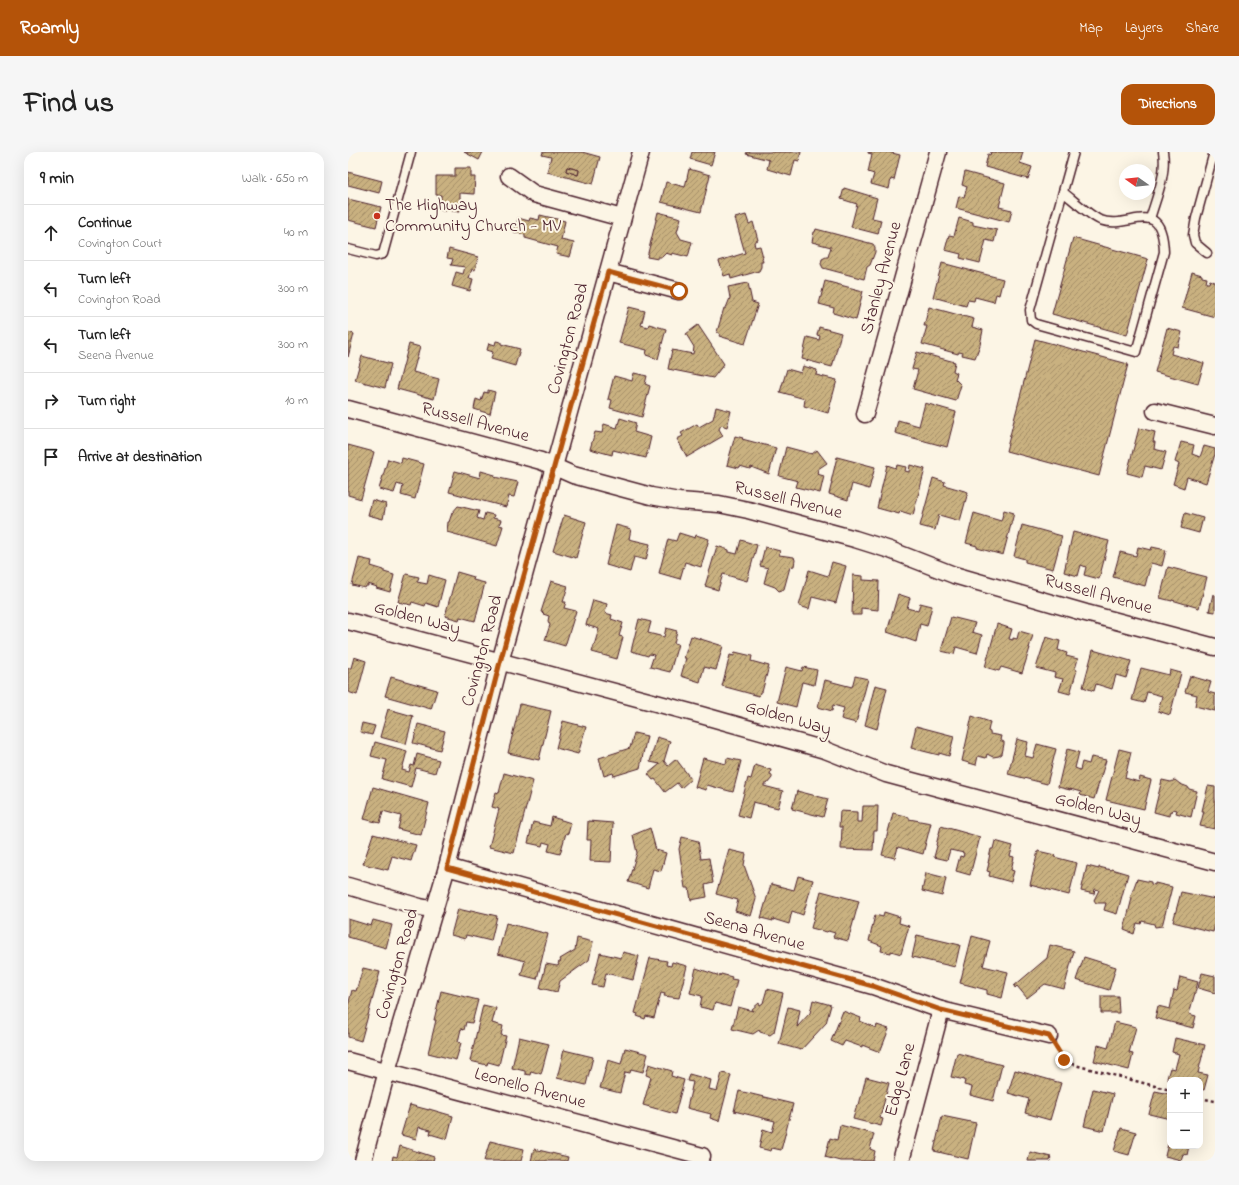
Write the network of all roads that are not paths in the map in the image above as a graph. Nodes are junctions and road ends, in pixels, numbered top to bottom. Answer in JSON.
{"nodes":[{"id":1,"x":411,"y":152,"type":"edge"},
{"id":2,"x":640,"y":152,"type":"edge"},
{"id":3,"x":938,"y":152,"type":"edge"},
{"id":4,"x":1074,"y":152,"type":"edge"},
{"id":5,"x":1163,"y":152,"type":"edge"},
{"id":6,"x":1214,"y":152,"type":"edge"},
{"id":7,"x":509,"y":176,"type":"dead end"},
{"id":8,"x":1063,"y":192,"type":"junction"},
{"id":9,"x":622,"y":218,"type":"junction"},
{"id":10,"x":1150,"y":219,"type":"junction"},
{"id":11,"x":348,"y":249,"type":"edge"},
{"id":12,"x":1207,"y":253,"type":"dead end"},
{"id":13,"x":608,"y":272,"type":"junction"},
{"id":14,"x":679,"y":291,"type":"dead end"},
{"id":15,"x":348,"y":409,"type":"edge"},
{"id":16,"x":1155,"y":411,"type":"dead end"},
{"id":17,"x":865,"y":414,"type":"dead end"},
{"id":18,"x":1215,"y":426,"type":"edge"},
{"id":19,"x":554,"y":467,"type":"junction"},
{"id":20,"x":348,"y":622,"type":"edge"},
{"id":21,"x":1215,"y":647,"type":"edge"},
{"id":22,"x":500,"y":662,"type":"junction"},
{"id":23,"x":1215,"y":862,"type":"edge"},
{"id":24,"x":447,"y":868,"type":"junction"},
{"id":25,"x":348,"y":886,"type":"edge"},
{"id":26,"x":435,"y":910,"type":"junction"},
{"id":27,"x":941,"y":1010,"type":"junction"},
{"id":28,"x":1049,"y":1036,"type":"road end"},
{"id":29,"x":348,"y":1061,"type":"edge"},
{"id":30,"x":387,"y":1071,"type":"junction"},
{"id":31,"x":702,"y":1156,"type":"dead end"},
{"id":32,"x":363,"y":1161,"type":"edge"},
{"id":33,"x":901,"y":1161,"type":"edge"}],
"edges":[{"from":1,"to":11,"type":"lane"},
{"from":2,"to":9,"type":"street","name":"Covington Road"},
{"from":3,"to":17,"type":"street","name":"Stanley Avenue"},
{"from":4,"to":8,"type":"lane"},
{"from":5,"to":10,"type":"lane"},
{"from":6,"to":12,"type":"lane"},
{"from":7,"to":9,"type":"street"},
{"from":8,"to":10,"type":"lane"},
{"from":8,"to":10,"type":"lane"},
{"from":9,"to":13,"type":"street","name":"Covington Road"},
{"from":13,"to":14,"type":"street"},
{"from":13,"to":19,"type":"street","name":"Covington Road"},
{"from":15,"to":19,"type":"street","name":"Russell Avenue"},
{"from":16,"to":18,"type":"street"},
{"from":19,"to":21,"type":"street","name":"Russell Avenue"},
{"from":19,"to":22,"type":"street","name":"Covington Road"},
{"from":20,"to":22,"type":"street","name":"Golden Way"},
{"from":22,"to":23,"type":"street","name":"Golden Way"},
{"from":22,"to":24,"type":"street","name":"Covington Road"},
{"from":24,"to":26,"type":"street","name":"Covington Road"},
{"from":24,"to":27,"type":"street","name":"Seena Avenue"},
{"from":25,"to":26,"type":"street"},
{"from":26,"to":30,"type":"street","name":"Covington Road"},
{"from":27,"to":28,"type":"street","name":"Seena Avenue"},
{"from":27,"to":33,"type":"street","name":"Edge Lane"},
{"from":29,"to":30,"type":"street","name":"Leonello Avenue"},
{"from":30,"to":31,"type":"street","name":"Leonello Avenue"},
{"from":30,"to":32,"type":"street","name":"Covington Road"}]}
